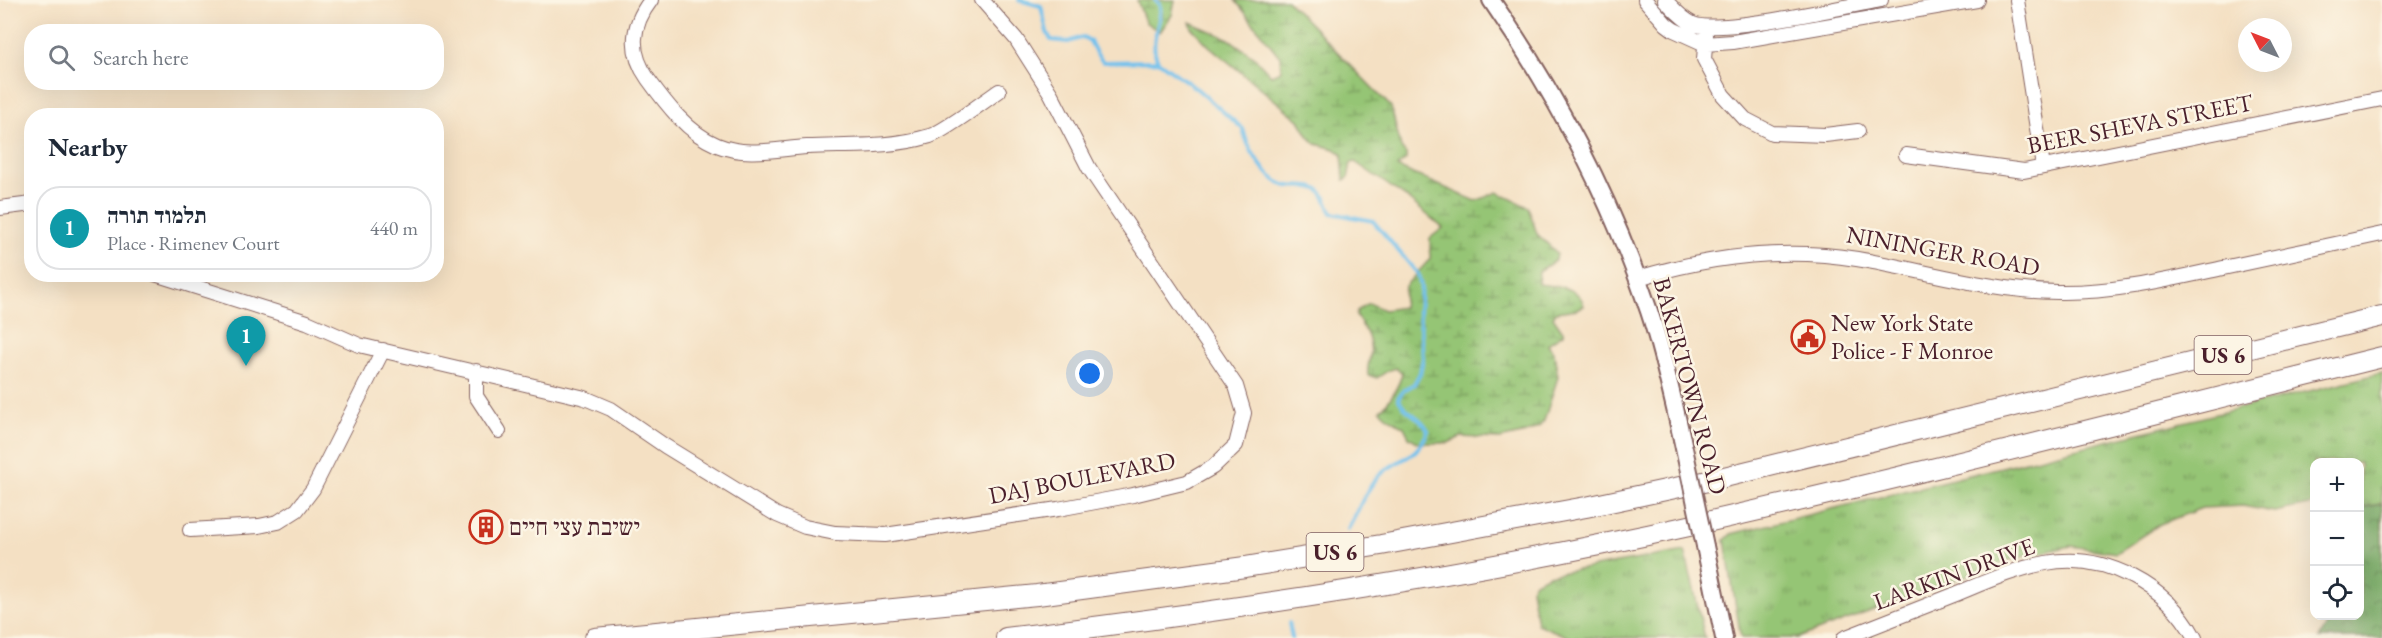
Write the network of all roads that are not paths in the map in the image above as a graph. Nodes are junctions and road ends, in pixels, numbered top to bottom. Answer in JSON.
{"nodes":[{"id":1,"x":651,"y":0,"type":"edge"},
{"id":2,"x":982,"y":0,"type":"edge"},
{"id":3,"x":1491,"y":0,"type":"edge"},
{"id":4,"x":1645,"y":0,"type":"edge"},
{"id":5,"x":1665,"y":0,"type":"edge"},
{"id":6,"x":1881,"y":0,"type":"edge"},
{"id":7,"x":1977,"y":0,"type":"edge"},
{"id":8,"x":2017,"y":0,"type":"edge"},
{"id":9,"x":1707,"y":27,"type":"junction"},
{"id":10,"x":1705,"y":44,"type":"junction"},
{"id":11,"x":999,"y":91,"type":"dead end"},
{"id":12,"x":2382,"y":99,"type":"edge"},
{"id":13,"x":1858,"y":130,"type":"dead end"},
{"id":14,"x":1906,"y":155,"type":"dead end"},
{"id":15,"x":2043,"y":167,"type":"junction"},
{"id":16,"x":24,"y":205,"type":"edge"},
{"id":17,"x":0,"y":208,"type":"edge"},
{"id":18,"x":2382,"y":234,"type":"edge"},
{"id":19,"x":1638,"y":278,"type":"junction"},
{"id":20,"x":180,"y":282,"type":"edge"},
{"id":21,"x":2382,"y":316,"type":"edge"},
{"id":22,"x":383,"y":350,"type":"junction"},
{"id":23,"x":2382,"y":357,"type":"edge"},
{"id":24,"x":476,"y":371,"type":"junction"},
{"id":25,"x":499,"y":430,"type":"dead end"},
{"id":26,"x":190,"y":530,"type":"dead end"},
{"id":27,"x":595,"y":638,"type":"edge"},
{"id":28,"x":1006,"y":638,"type":"edge"},
{"id":29,"x":1724,"y":638,"type":"edge"},
{"id":30,"x":1844,"y":638,"type":"edge"},
{"id":31,"x":2195,"y":638,"type":"edge"}],
"edges":[{"from":1,"to":11,"type":"street"},
{"from":2,"to":24,"type":"street","name":"DAJ BOULEVARD"},
{"from":3,"to":19,"type":"main road","name":"BAKERTOWN ROAD"},
{"from":4,"to":10,"type":"street"},
{"from":5,"to":9,"type":"street"},
{"from":6,"to":9,"type":"street"},
{"from":7,"to":10,"type":"street"},
{"from":8,"to":15,"type":"street"},
{"from":9,"to":10,"type":"street"},
{"from":10,"to":13,"type":"street"},
{"from":12,"to":15,"type":"street","name":"BEER SHEVA STREET"},
{"from":14,"to":15,"type":"street","name":"BEER SHEVA STREET"},
{"from":16,"to":17,"type":"street"},
{"from":18,"to":19,"type":"street","name":"NININGER ROAD"},
{"from":19,"to":29,"type":"main road","name":"BAKERTOWN ROAD","bridge":true},
{"from":20,"to":22,"type":"street","name":"DAJ BOULEVARD"},
{"from":21,"to":27,"type":"highway","number":"US 6"},
{"from":22,"to":24,"type":"street","name":"DAJ BOULEVARD"},
{"from":22,"to":26,"type":"street"},
{"from":23,"to":28,"type":"highway","number":"US 6"},
{"from":24,"to":25,"type":"street"},
{"from":30,"to":31,"type":"street","name":"LARKIN DRIVE"}]}
